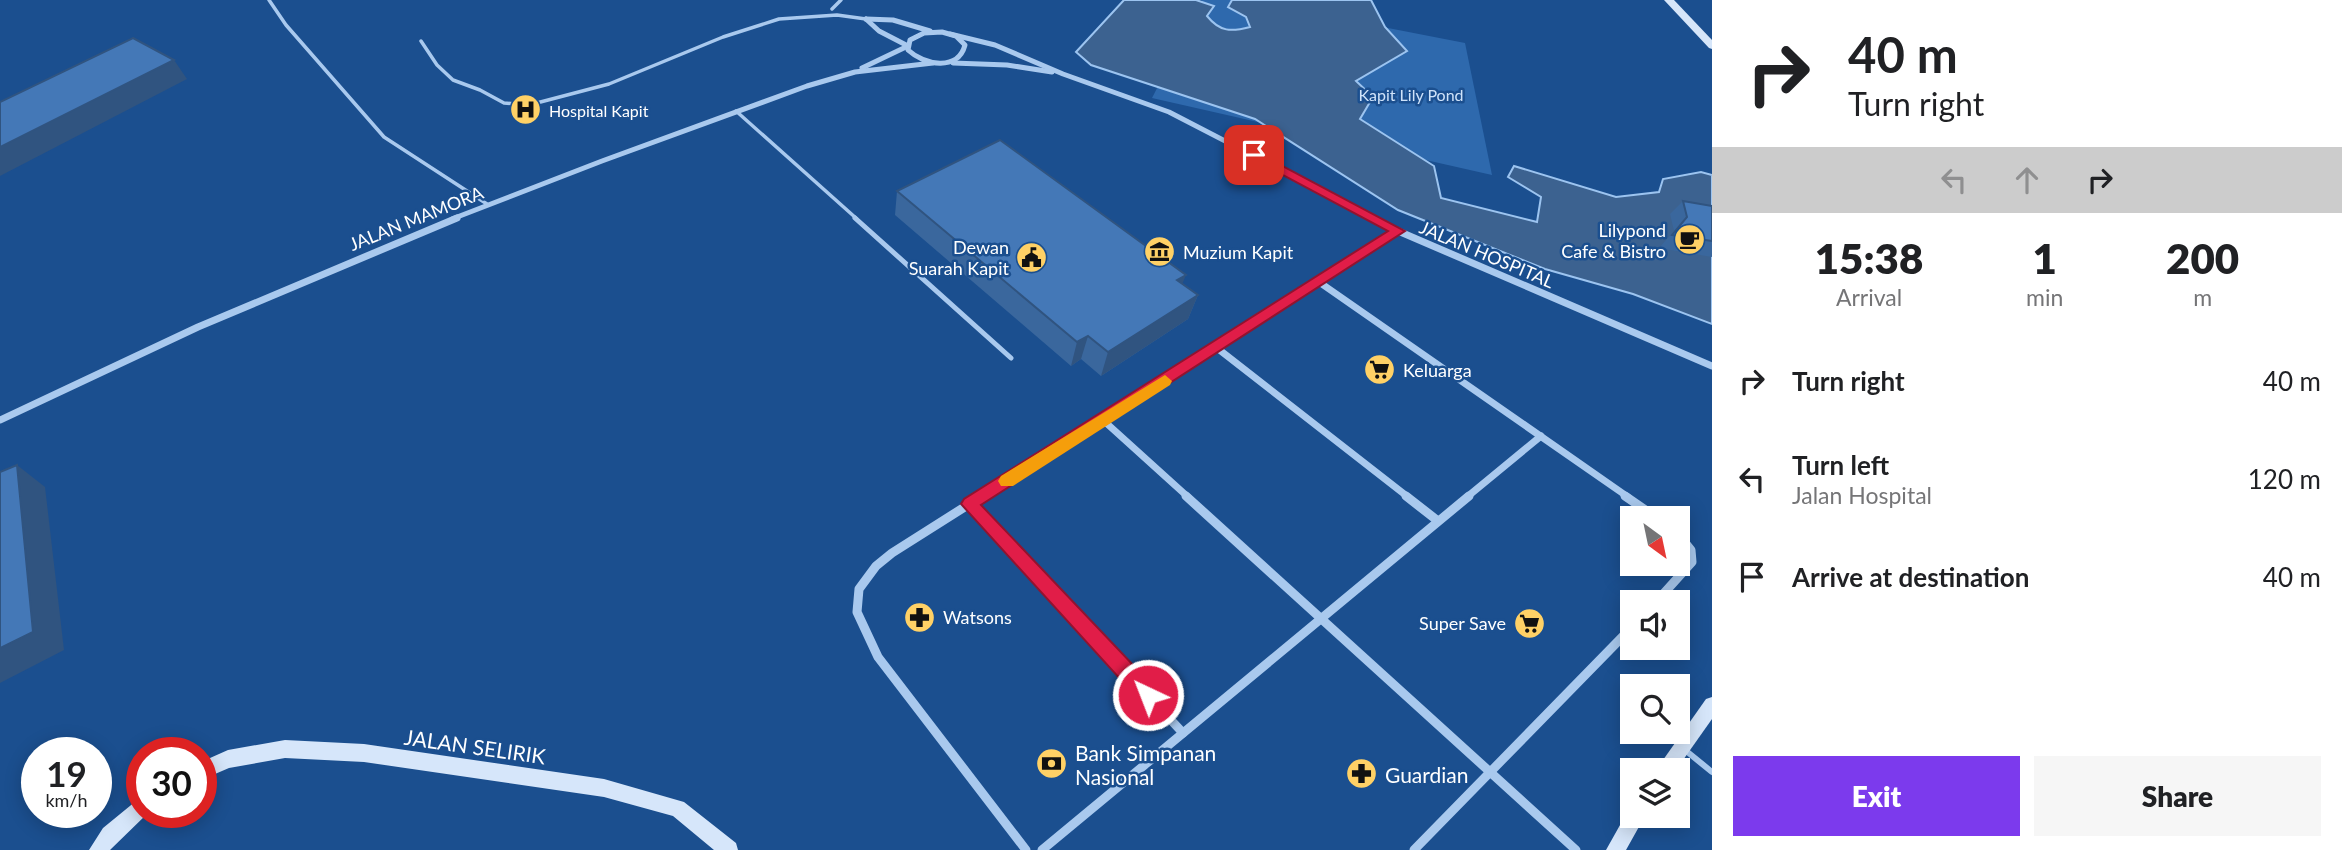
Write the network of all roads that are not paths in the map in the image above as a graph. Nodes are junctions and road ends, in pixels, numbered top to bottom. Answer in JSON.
{"nodes":[{"id":1,"x":269,"y":0,"type":"edge"},
{"id":2,"x":841,"y":0,"type":"edge"},
{"id":3,"x":1669,"y":0,"type":"edge"},
{"id":4,"x":823,"y":8,"type":"dead end"},
{"id":5,"x":832,"y":9,"type":"junction"},
{"id":6,"x":781,"y":12,"type":"dead end"},
{"id":7,"x":866,"y":19,"type":"junction"},
{"id":8,"x":933,"y":32,"type":"junction"},
{"id":9,"x":950,"y":34,"type":"junction"},
{"id":10,"x":421,"y":41,"type":"dead end"},
{"id":11,"x":908,"y":46,"type":"junction"},
{"id":12,"x":1712,"y":46,"type":"edge"},
{"id":13,"x":933,"y":63,"type":"junction"},
{"id":14,"x":942,"y":63,"type":"junction"},
{"id":15,"x":855,"y":72,"type":"junction"},
{"id":16,"x":1063,"y":74,"type":"junction"},
{"id":17,"x":736,"y":111,"type":"junction"},
{"id":18,"x":487,"y":204,"type":"junction"},
{"id":19,"x":1398,"y":231,"type":"junction"},
{"id":20,"x":1318,"y":282,"type":"junction"},
{"id":21,"x":1217,"y":348,"type":"junction"},
{"id":22,"x":1011,"y":358,"type":"dead end"},
{"id":23,"x":1712,"y":366,"type":"edge"},
{"id":24,"x":0,"y":413,"type":"edge"},
{"id":25,"x":9,"y":416,"type":"junction"},
{"id":26,"x":0,"y":420,"type":"edge"},
{"id":27,"x":1104,"y":421,"type":"junction"},
{"id":28,"x":1541,"y":436,"type":"junction"},
{"id":29,"x":970,"y":504,"type":"junction"},
{"id":30,"x":1640,"y":506,"type":"edge"},
{"id":31,"x":1438,"y":522,"type":"junction"},
{"id":32,"x":1679,"y":576,"type":"edge"},
{"id":33,"x":1667,"y":590,"type":"edge"},
{"id":34,"x":1322,"y":618,"type":"junction"},
{"id":35,"x":1620,"y":639,"type":"edge"},
{"id":36,"x":1712,"y":705,"type":"edge"},
{"id":37,"x":1183,"y":733,"type":"junction"},
{"id":38,"x":1680,"y":746,"type":"junction"},
{"id":39,"x":1672,"y":758,"type":"edge"},
{"id":40,"x":217,"y":764,"type":"edge"},
{"id":41,"x":1490,"y":772,"type":"junction"},
{"id":42,"x":1712,"y":772,"type":"edge"},
{"id":43,"x":126,"y":823,"type":"edge"},
{"id":44,"x":1629,"y":828,"type":"edge"},
{"id":45,"x":98,"y":850,"type":"edge"},
{"id":46,"x":729,"y":850,"type":"edge"},
{"id":47,"x":1026,"y":850,"type":"edge"},
{"id":48,"x":1042,"y":850,"type":"edge"},
{"id":49,"x":1414,"y":850,"type":"edge"},
{"id":50,"x":1576,"y":850,"type":"edge"},
{"id":51,"x":1615,"y":850,"type":"edge"}],
"edges":[{"from":1,"to":18,"type":"lane"},
{"from":2,"to":5,"type":"lane"},
{"from":3,"to":12,"type":"main road"},
{"from":4,"to":5,"type":"lane"},
{"from":5,"to":7,"type":"lane"},
{"from":6,"to":10,"type":"lane"},
{"from":7,"to":8,"type":"street"},
{"from":7,"to":11,"type":"street"},
{"from":8,"to":9,"type":"street"},
{"from":8,"to":11,"type":"street"},
{"from":9,"to":14,"type":"street"},
{"from":9,"to":16,"type":"street"},
{"from":11,"to":13,"type":"street"},
{"from":11,"to":15,"type":"street"},
{"from":13,"to":14,"type":"street"},
{"from":13,"to":15,"type":"street"},
{"from":14,"to":16,"type":"street"},
{"from":15,"to":17,"type":"street","name":"JALAN MAMORA"},
{"from":16,"to":19,"type":"street","name":"JALAN HOSPITAL"},
{"from":17,"to":18,"type":"street","name":"JALAN MAMORA"},
{"from":17,"to":22,"type":"lane"},
{"from":18,"to":25,"type":"street","name":"JALAN MAMORA"},
{"from":19,"to":20,"type":"street"},
{"from":19,"to":23,"type":"street","name":"JALAN HOSPITAL"},
{"from":20,"to":21,"type":"street"},
{"from":20,"to":28,"type":"street"},
{"from":21,"to":27,"type":"street"},
{"from":21,"to":31,"type":"street"},
{"from":24,"to":25,"type":"street"},
{"from":25,"to":26,"type":"street","name":"JALAN MAMORA"},
{"from":27,"to":29,"type":"street"},
{"from":27,"to":34,"type":"street"},
{"from":28,"to":30,"type":"street"},
{"from":28,"to":31,"type":"street"},
{"from":29,"to":37,"type":"street"},
{"from":29,"to":47,"type":"street"},
{"from":31,"to":34,"type":"street"},
{"from":32,"to":33,"type":"street"},
{"from":34,"to":37,"type":"street"},
{"from":34,"to":41,"type":"street"},
{"from":35,"to":41,"type":"street"},
{"from":36,"to":38,"type":"main road"},
{"from":37,"to":48,"type":"street"},
{"from":38,"to":39,"type":"main road"},
{"from":38,"to":42,"type":"lane"},
{"from":40,"to":46,"type":"main road","name":"JALAN SELIRIK"},
{"from":41,"to":49,"type":"street"},
{"from":41,"to":50,"type":"street"},
{"from":43,"to":45,"type":"main road"},
{"from":44,"to":51,"type":"main road"}]}
